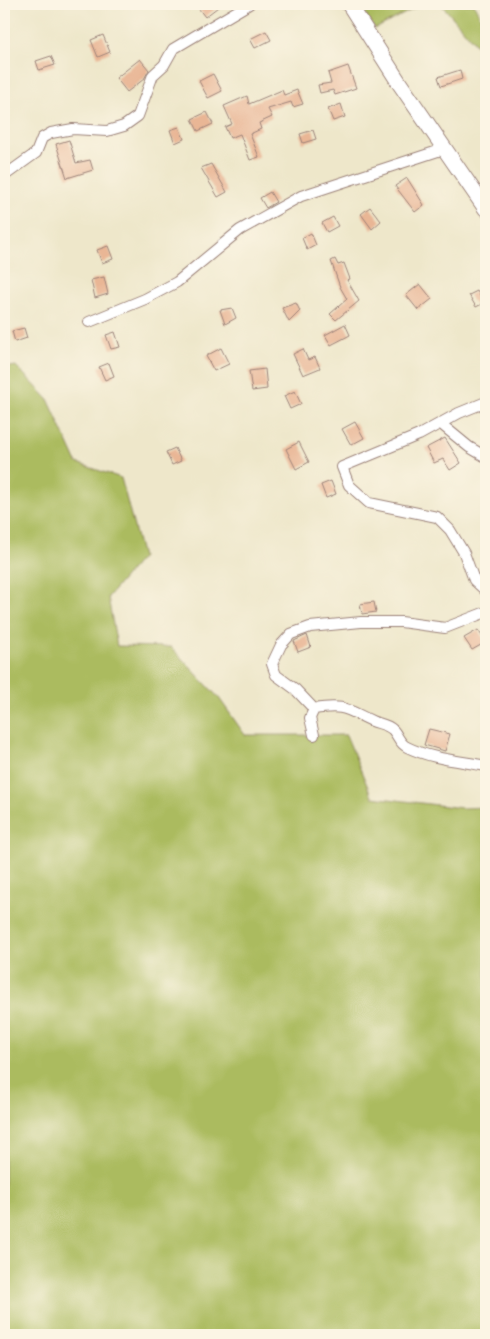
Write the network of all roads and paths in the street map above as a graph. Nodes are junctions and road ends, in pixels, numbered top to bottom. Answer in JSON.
{"nodes":[{"id":1,"x":249,"y":4,"type":"edge"},
{"id":2,"x":349,"y":4,"type":"edge"},
{"id":3,"x":444,"y":149,"type":"junction"},
{"id":4,"x":4,"y":176,"type":"edge"},
{"id":5,"x":481,"y":192,"type":"edge"},
{"id":6,"x":486,"y":209,"type":"edge"},
{"id":7,"x":89,"y":322,"type":"dead end"},
{"id":8,"x":486,"y":402,"type":"edge"},
{"id":9,"x":441,"y":424,"type":"junction"},
{"id":10,"x":486,"y":458,"type":"edge"},
{"id":11,"x":486,"y":591,"type":"edge"},
{"id":12,"x":486,"y":612,"type":"edge"},
{"id":13,"x":314,"y":709,"type":"junction"},
{"id":14,"x":314,"y":735,"type":"dead end"},
{"id":15,"x":486,"y":766,"type":"edge"}],
"edges":[{"from":1,"to":4,"type":"street"},
{"from":2,"to":3,"type":"main road"},
{"from":3,"to":5,"type":"main road"},
{"from":3,"to":7,"type":"street"},
{"from":5,"to":6,"type":"main road"},
{"from":8,"to":9,"type":"street"},
{"from":9,"to":10,"type":"street"},
{"from":9,"to":11,"type":"street"},
{"from":12,"to":13,"type":"street"},
{"from":13,"to":14,"type":"street"},
{"from":13,"to":15,"type":"street"}]}
